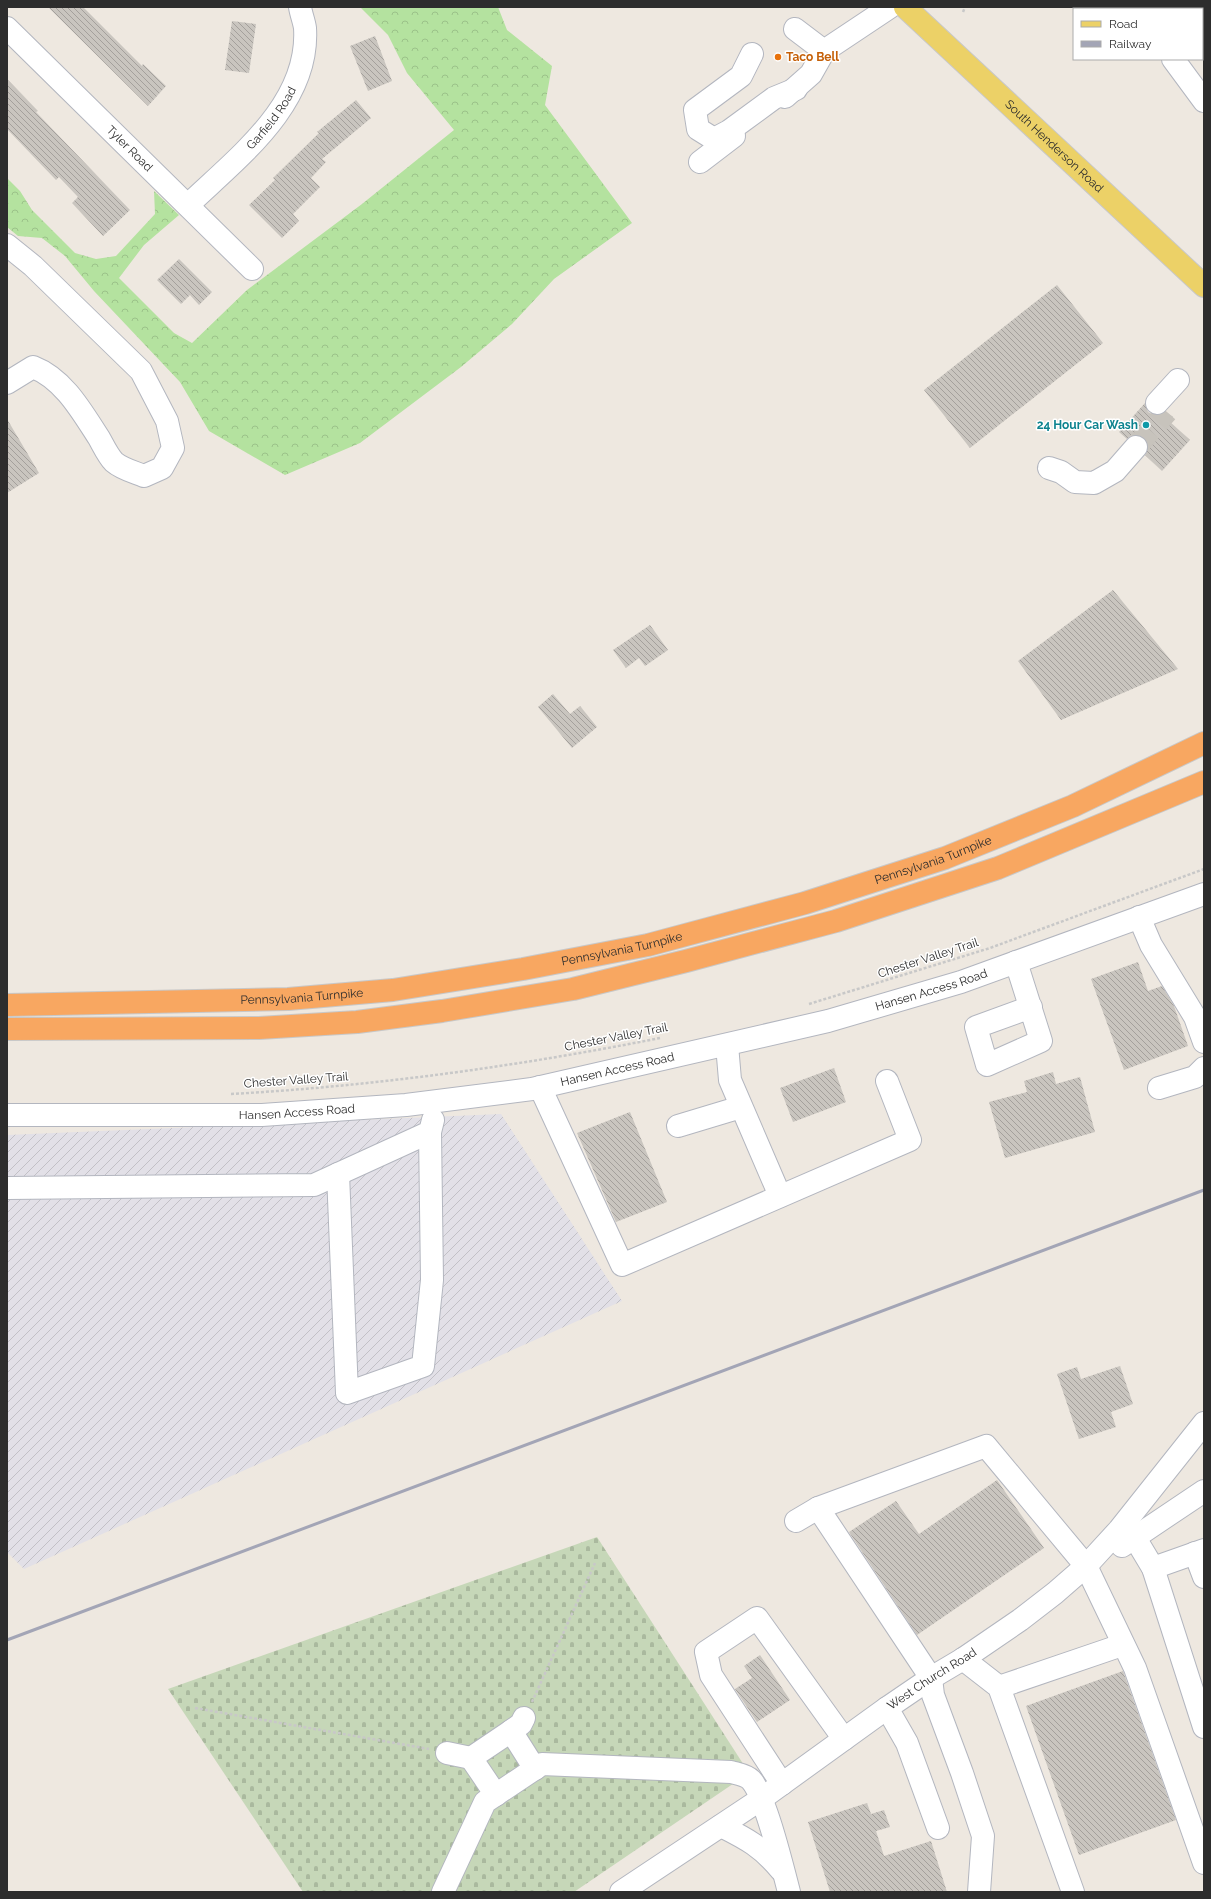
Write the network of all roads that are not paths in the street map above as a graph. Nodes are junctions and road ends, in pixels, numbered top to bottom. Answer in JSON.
{"nodes":[{"id":1,"x":300,"y":7,"type":"edge"},
{"id":2,"x":890,"y":7,"type":"edge"},
{"id":3,"x":905,"y":7,"type":"edge"},
{"id":4,"x":7,"y":28,"type":"edge"},
{"id":5,"x":795,"y":29,"type":"dead end"},
{"id":6,"x":824,"y":51,"type":"junction"},
{"id":7,"x":752,"y":54,"type":"dead end"},
{"id":8,"x":1174,"y":60,"type":"edge"},
{"id":9,"x":796,"y":89,"type":"junction"},
{"id":10,"x":1204,"y":101,"type":"edge"},
{"id":11,"x":700,"y":162,"type":"dead end"},
{"id":12,"x":188,"y":205,"type":"junction"},
{"id":13,"x":7,"y":245,"type":"edge"},
{"id":14,"x":252,"y":269,"type":"dead end"},
{"id":15,"x":1203,"y":284,"type":"edge"},
{"id":16,"x":7,"y":383,"type":"edge"},
{"id":17,"x":1183,"y":386,"type":"dead end"},
{"id":18,"x":1162,"y":408,"type":"tunnel mouth"},
{"id":19,"x":1132,"y":443,"type":"tunnel mouth"},
{"id":20,"x":1049,"y":468,"type":"dead end"},
{"id":21,"x":1204,"y":743,"type":"edge"},
{"id":22,"x":1204,"y":782,"type":"edge"},
{"id":23,"x":1204,"y":894,"type":"edge"},
{"id":24,"x":1139,"y":917,"type":"junction"},
{"id":25,"x":1016,"y":962,"type":"junction"},
{"id":26,"x":7,"y":1005,"type":"edge"},
{"id":27,"x":1030,"y":1007,"type":"dead end"},
{"id":28,"x":7,"y":1029,"type":"edge"},
{"id":29,"x":1204,"y":1042,"type":"edge"},
{"id":30,"x":727,"y":1045,"type":"junction"},
{"id":31,"x":1204,"y":1068,"type":"edge"},
{"id":32,"x":887,"y":1081,"type":"dead end"},
{"id":33,"x":540,"y":1087,"type":"junction"},
{"id":34,"x":1159,"y":1088,"type":"dead end"},
{"id":35,"x":437,"y":1101,"type":"junction"},
{"id":36,"x":742,"y":1107,"type":"junction"},
{"id":37,"x":7,"y":1115,"type":"edge"},
{"id":38,"x":678,"y":1126,"type":"dead end"},
{"id":39,"x":430,"y":1132,"type":"junction"},
{"id":40,"x":338,"y":1174,"type":"junction"},
{"id":41,"x":7,"y":1188,"type":"edge"},
{"id":42,"x":780,"y":1196,"type":"junction"},
{"id":43,"x":1204,"y":1423,"type":"edge"},
{"id":44,"x":1204,"y":1490,"type":"edge"},
{"id":45,"x":818,"y":1508,"type":"junction"},
{"id":46,"x":796,"y":1520,"type":"dead end"},
{"id":47,"x":1135,"y":1538,"type":"junction"},
{"id":48,"x":1200,"y":1552,"type":"edge"},
{"id":49,"x":1086,"y":1566,"type":"junction"},
{"id":50,"x":1153,"y":1568,"type":"junction"},
{"id":51,"x":1204,"y":1577,"type":"edge"},
{"id":52,"x":1122,"y":1645,"type":"junction"},
{"id":53,"x":963,"y":1659,"type":"junction"},
{"id":54,"x":931,"y":1678,"type":"junction"},
{"id":55,"x":999,"y":1687,"type":"junction"},
{"id":56,"x":887,"y":1708,"type":"junction"},
{"id":57,"x":1204,"y":1727,"type":"edge"},
{"id":58,"x":844,"y":1739,"type":"junction"},
{"id":59,"x":447,"y":1753,"type":"road end"},
{"id":60,"x":471,"y":1758,"type":"junction"},
{"id":61,"x":535,"y":1769,"type":"junction"},
{"id":62,"x":782,"y":1784,"type":"junction"},
{"id":63,"x":496,"y":1795,"type":"junction"},
{"id":64,"x":761,"y":1799,"type":"junction"},
{"id":65,"x":721,"y":1826,"type":"junction"},
{"id":66,"x":938,"y":1828,"type":"dead end"},
{"id":67,"x":1204,"y":1863,"type":"edge"},
{"id":68,"x":787,"y":1883,"type":"edge"},
{"id":69,"x":1071,"y":1889,"type":"edge"},
{"id":70,"x":443,"y":1892,"type":"edge"},
{"id":71,"x":621,"y":1892,"type":"edge"},
{"id":72,"x":979,"y":1892,"type":"edge"}],
"edges":[{"from":1,"to":12,"type":"street","name":"Garfield Road"},
{"from":2,"to":6,"type":"street"},
{"from":3,"to":15,"type":"main road","name":"South Henderson Road"},
{"from":4,"to":12,"type":"street","name":"Tyler Road"},
{"from":5,"to":6,"type":"street"},
{"from":6,"to":9,"type":"street"},
{"from":7,"to":9,"type":"street"},
{"from":8,"to":10,"type":"street"},
{"from":9,"to":11,"type":"street"},
{"from":12,"to":14,"type":"street","name":"Tyler Road"},
{"from":13,"to":16,"type":"street"},
{"from":17,"to":18,"type":"street"},
{"from":19,"to":20,"type":"street"},
{"from":21,"to":26,"type":"highway","name":"Pennsylvania Turnpike"},
{"from":22,"to":28,"type":"highway"},
{"from":23,"to":24,"type":"street","name":"Hansen Access Road"},
{"from":24,"to":25,"type":"street","name":"Hansen Access Road"},
{"from":24,"to":29,"type":"street"},
{"from":25,"to":27,"type":"street"},
{"from":25,"to":30,"type":"street","name":"Hansen Access Road"},
{"from":30,"to":33,"type":"street","name":"Hansen Access Road"},
{"from":30,"to":36,"type":"street"},
{"from":31,"to":34,"type":"street"},
{"from":32,"to":42,"type":"street"},
{"from":33,"to":35,"type":"street","name":"Hansen Access Road"},
{"from":33,"to":42,"type":"street"},
{"from":35,"to":37,"type":"street","name":"Hansen Access Road"},
{"from":35,"to":39,"type":"street"},
{"from":36,"to":38,"type":"street"},
{"from":36,"to":42,"type":"street"},
{"from":39,"to":40,"type":"street"},
{"from":39,"to":40,"type":"street"},
{"from":40,"to":41,"type":"street"},
{"from":43,"to":49,"type":"street","name":"West Church Road"},
{"from":44,"to":47,"type":"street"},
{"from":45,"to":46,"type":"street"},
{"from":45,"to":49,"type":"street"},
{"from":45,"to":54,"type":"street"},
{"from":47,"to":49,"type":"street"},
{"from":47,"to":50,"type":"street"},
{"from":48,"to":50,"type":"street"},
{"from":48,"to":51,"type":"street"},
{"from":49,"to":52,"type":"street"},
{"from":49,"to":53,"type":"street","name":"West Church Road"},
{"from":50,"to":57,"type":"street"},
{"from":52,"to":55,"type":"street"},
{"from":52,"to":67,"type":"street"},
{"from":53,"to":54,"type":"street","name":"West Church Road"},
{"from":53,"to":55,"type":"street"},
{"from":54,"to":56,"type":"street","name":"West Church Road"},
{"from":54,"to":72,"type":"street"},
{"from":55,"to":69,"type":"street"},
{"from":56,"to":58,"type":"street","name":"West Church Road"},
{"from":56,"to":66,"type":"street"},
{"from":58,"to":62,"type":"street","name":"West Church Road"},
{"from":58,"to":62,"type":"street"},
{"from":59,"to":60,"type":"street"},
{"from":60,"to":61,"type":"street"},
{"from":60,"to":63,"type":"street"},
{"from":61,"to":63,"type":"street"},
{"from":61,"to":64,"type":"street"},
{"from":62,"to":64,"type":"street","name":"West Church Road"},
{"from":63,"to":70,"type":"street"},
{"from":64,"to":65,"type":"street","name":"West Church Road"},
{"from":64,"to":68,"type":"street"},
{"from":65,"to":68,"type":"street"},
{"from":65,"to":71,"type":"street","name":"West Church Road"}]}
